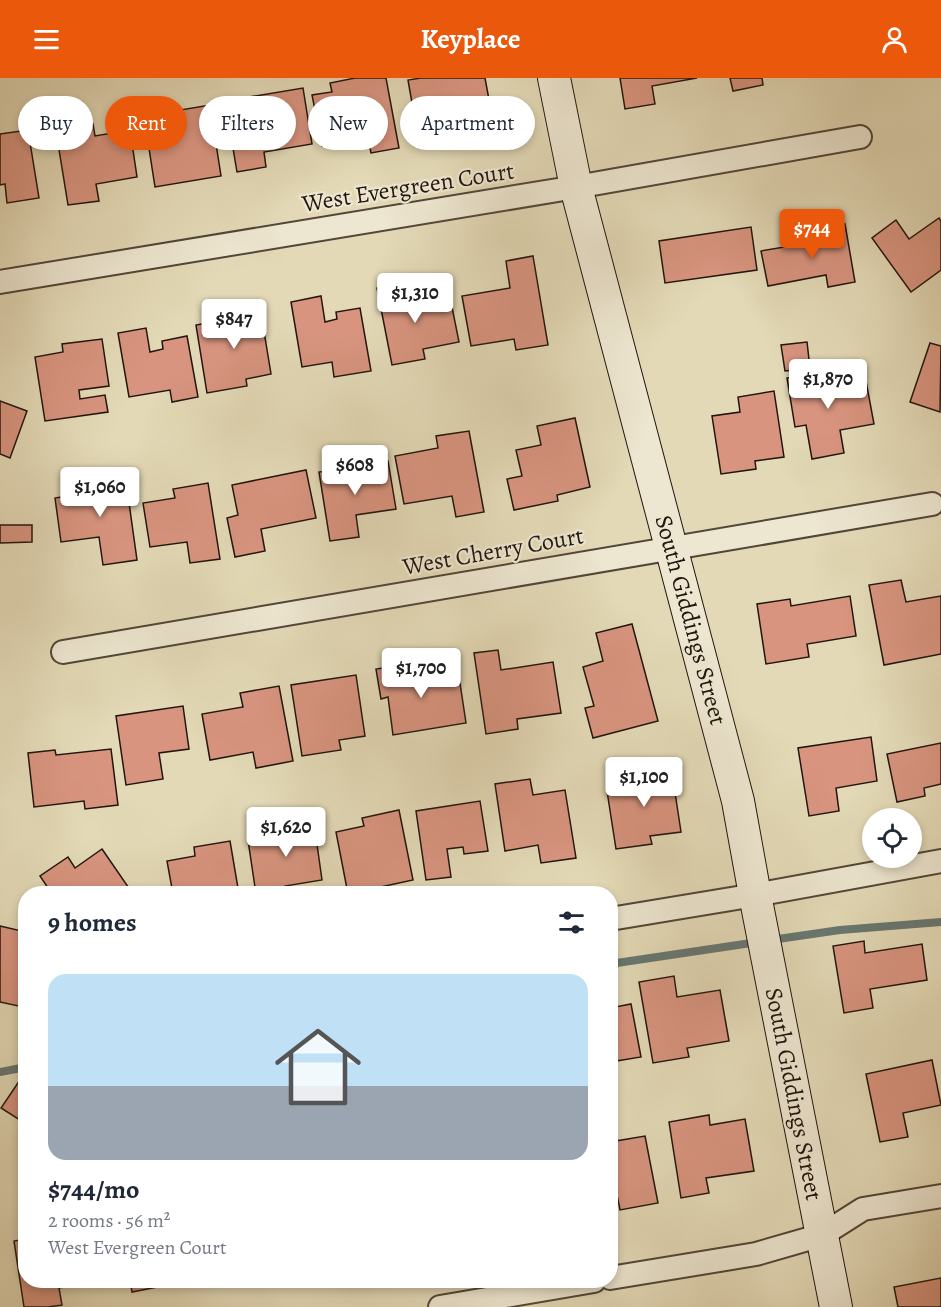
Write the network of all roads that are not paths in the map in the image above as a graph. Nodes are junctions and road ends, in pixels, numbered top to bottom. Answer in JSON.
{"nodes":[{"id":1,"x":554,"y":78,"type":"edge"},
{"id":2,"x":860,"y":137,"type":"dead end"},
{"id":3,"x":576,"y":186,"type":"junction"},
{"id":4,"x":0,"y":282,"type":"edge"},
{"id":5,"x":932,"y":504,"type":"dead end"},
{"id":6,"x":672,"y":548,"type":"junction"},
{"id":7,"x":63,"y":652,"type":"dead end"},
{"id":8,"x":941,"y":861,"type":"edge"},
{"id":9,"x":755,"y":895,"type":"junction"},
{"id":10,"x":618,"y":918,"type":"edge"},
{"id":11,"x":941,"y":1196,"type":"edge"},
{"id":12,"x":822,"y":1235,"type":"junction"},
{"id":13,"x":618,"y":1277,"type":"edge"},
{"id":14,"x":553,"y":1288,"type":"edge"},
{"id":15,"x":440,"y":1307,"type":"edge"},
{"id":16,"x":837,"y":1307,"type":"edge"}],
"edges":[{"from":1,"to":3,"type":"street","name":"South Giddings Street"},
{"from":2,"to":3,"type":"street","name":"West Evergreen Court"},
{"from":3,"to":4,"type":"street","name":"West Evergreen Court"},
{"from":3,"to":6,"type":"street","name":"South Giddings Street"},
{"from":5,"to":6,"type":"street","name":"West Cherry Court"},
{"from":6,"to":7,"type":"street","name":"West Cherry Court"},
{"from":6,"to":9,"type":"street","name":"South Giddings Street"},
{"from":8,"to":9,"type":"street"},
{"from":9,"to":10,"type":"street"},
{"from":9,"to":12,"type":"street","name":"South Giddings Street"},
{"from":11,"to":12,"type":"street"},
{"from":12,"to":13,"type":"street"},
{"from":12,"to":16,"type":"street","name":"South Giddings Street"},
{"from":14,"to":15,"type":"street"}]}
